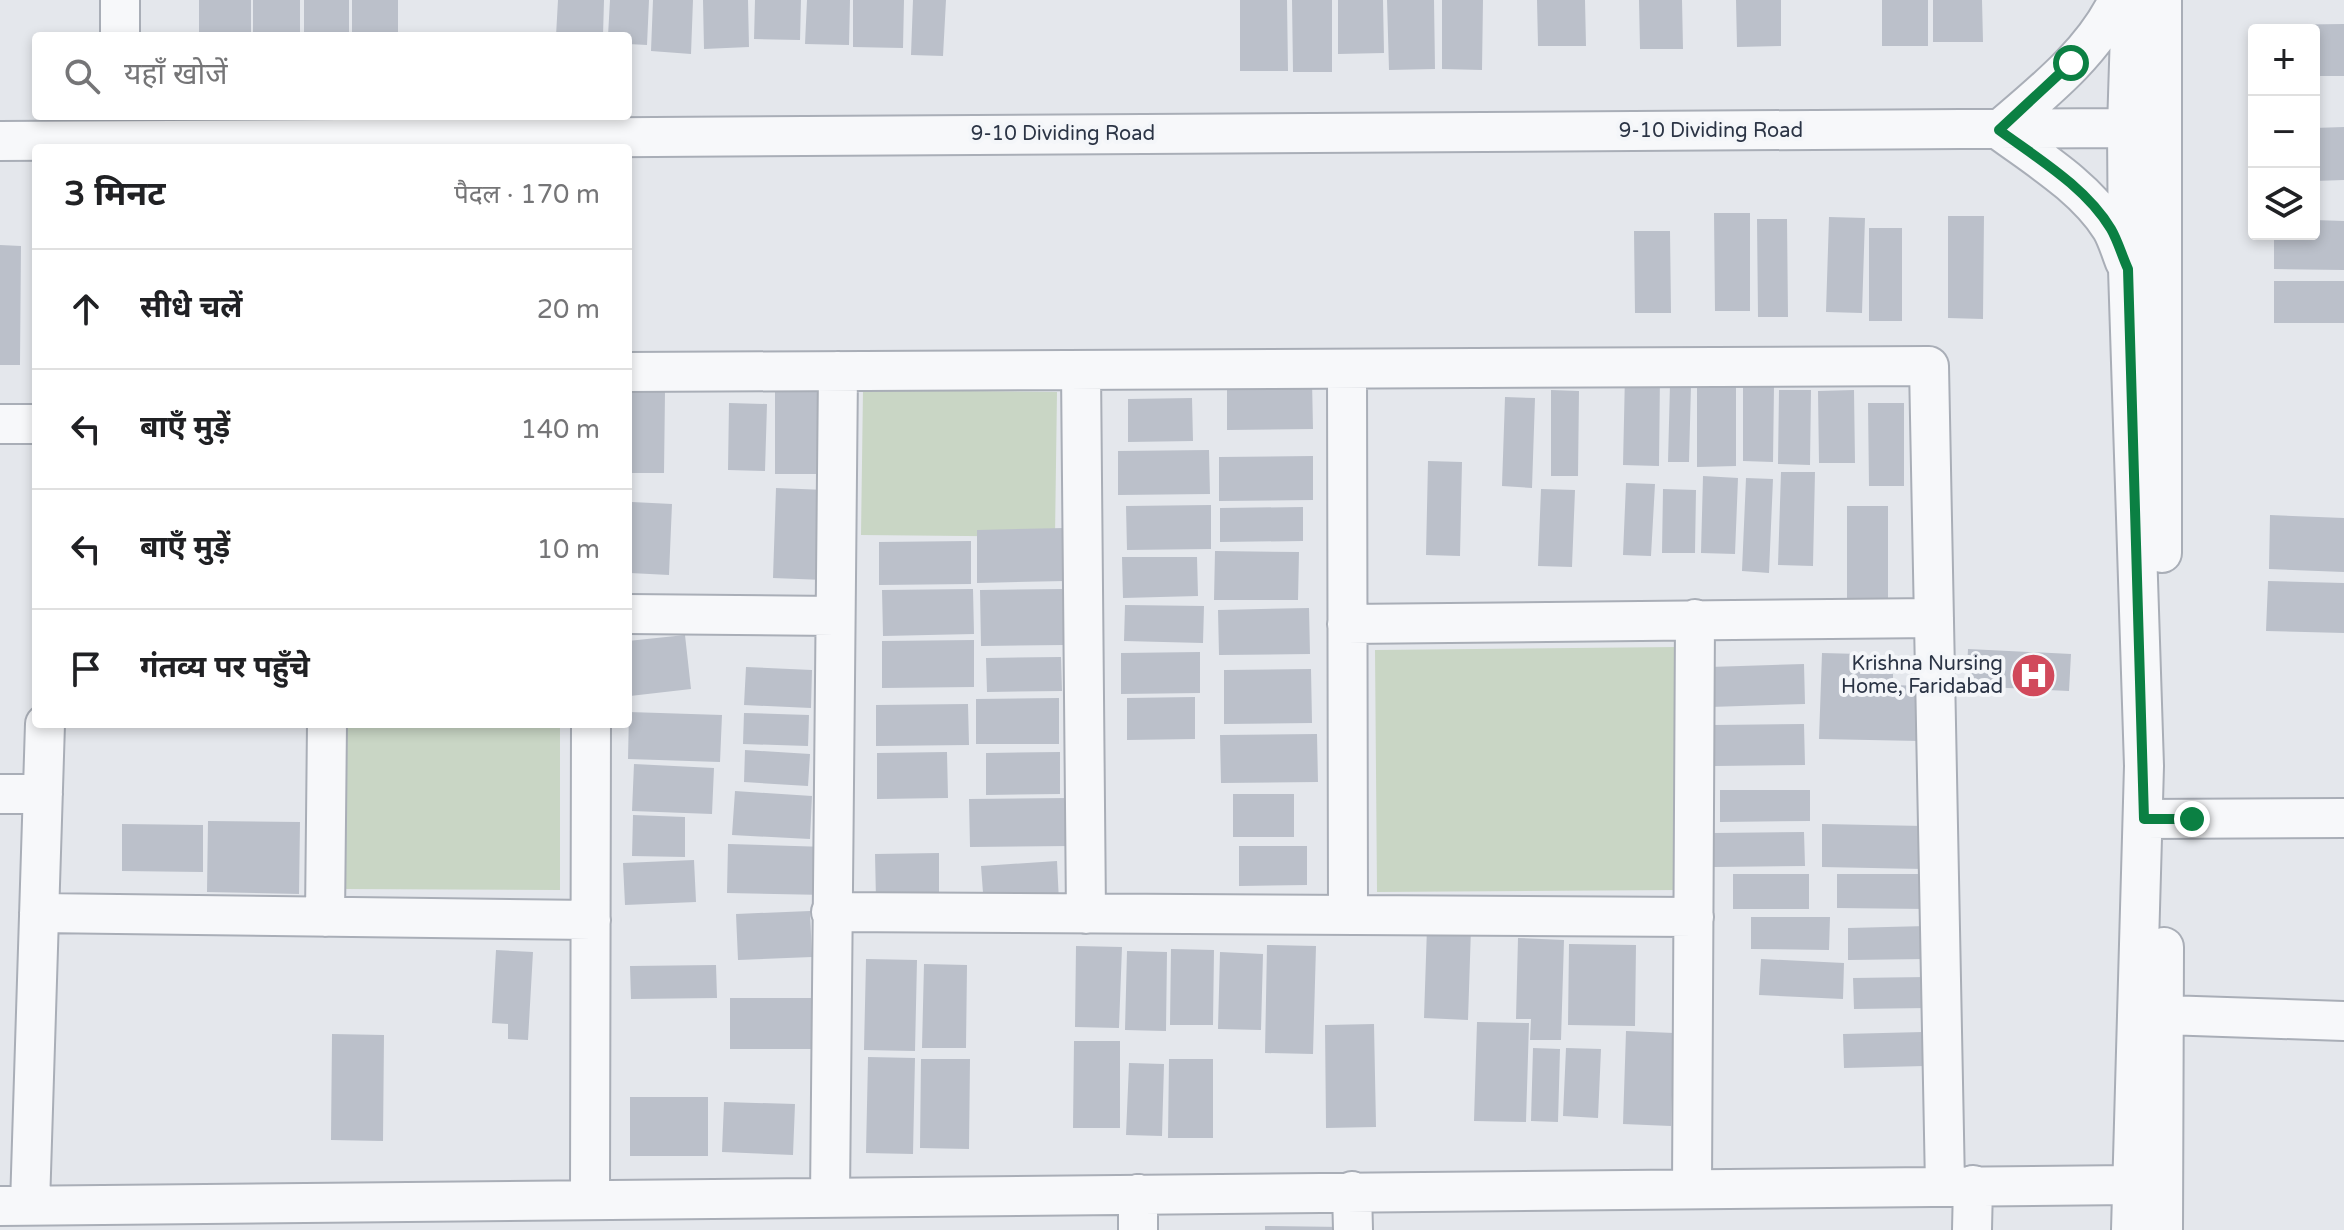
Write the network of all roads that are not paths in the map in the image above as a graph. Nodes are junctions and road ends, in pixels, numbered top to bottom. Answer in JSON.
{"nodes":[{"id":1,"x":120,"y":0,"type":"edge"},
{"id":2,"x":2118,"y":0,"type":"edge"},
{"id":3,"x":2131,"y":0,"type":"edge"},
{"id":4,"x":2162,"y":0,"type":"edge"},
{"id":5,"x":120,"y":32,"type":"edge"},
{"id":6,"x":122,"y":127,"type":"edge"},
{"id":7,"x":2127,"y":128,"type":"junction"},
{"id":8,"x":1999,"y":130,"type":"junction"},
{"id":9,"x":0,"y":141,"type":"edge"},
{"id":10,"x":60,"y":144,"type":"edge"},
{"id":11,"x":2128,"y":269,"type":"junction"},
{"id":12,"x":1347,"y":369,"type":"junction"},
{"id":13,"x":1081,"y":370,"type":"junction"},
{"id":14,"x":838,"y":371,"type":"junction"},
{"id":15,"x":632,"y":372,"type":"edge"},
{"id":16,"x":0,"y":424,"type":"edge"},
{"id":17,"x":32,"y":424,"type":"edge"},
{"id":18,"x":632,"y":614,"type":"edge"},
{"id":19,"x":835,"y":616,"type":"junction"},
{"id":20,"x":1934,"y":618,"type":"junction"},
{"id":21,"x":1695,"y":619,"type":"junction"},
{"id":22,"x":1347,"y":624,"type":"junction"},
{"id":23,"x":45,"y":728,"type":"edge"},
{"id":24,"x":327,"y":728,"type":"edge"},
{"id":25,"x":591,"y":728,"type":"edge"},
{"id":26,"x":0,"y":794,"type":"edge"},
{"id":27,"x":43,"y":794,"type":"junction"},
{"id":28,"x":2344,"y":818,"type":"edge"},
{"id":29,"x":2153,"y":819,"type":"junction"},
{"id":30,"x":831,"y":912,"type":"junction"},
{"id":31,"x":39,"y":913,"type":"junction"},
{"id":32,"x":1086,"y":914,"type":"junction"},
{"id":33,"x":1348,"y":915,"type":"junction"},
{"id":34,"x":325,"y":917,"type":"junction"},
{"id":35,"x":1694,"y":917,"type":"junction"},
{"id":36,"x":591,"y":920,"type":"junction"},
{"id":37,"x":2165,"y":1015,"type":"junction"},
{"id":38,"x":2344,"y":1021,"type":"edge"},
{"id":39,"x":1959,"y":1185,"type":"junction"},
{"id":40,"x":2131,"y":1185,"type":"junction"},
{"id":41,"x":1692,"y":1188,"type":"junction"},
{"id":42,"x":1352,"y":1191,"type":"junction"},
{"id":43,"x":830,"y":1197,"type":"junction"},
{"id":44,"x":590,"y":1200,"type":"junction"},
{"id":45,"x":15,"y":1206,"type":"edge"},
{"id":46,"x":1138,"y":1212,"type":"edge"},
{"id":47,"x":130,"y":1217,"type":"edge"},
{"id":48,"x":1353,"y":1230,"type":"edge"},
{"id":49,"x":1972,"y":1230,"type":"edge"},
{"id":50,"x":2131,"y":1230,"type":"edge"},
{"id":51,"x":2163,"y":1230,"type":"edge"}],
"edges":[{"from":1,"to":5,"type":"street"},
{"from":2,"to":8,"type":"street"},
{"from":3,"to":7,"type":"street"},
{"from":4,"to":29,"type":"street"},
{"from":6,"to":8,"type":"street","name":"9-10 Dividing Road"},
{"from":6,"to":10,"type":"street","name":"9-10 Dividing Road"},
{"from":7,"to":8,"type":"street","name":"9-10 Dividing Road"},
{"from":7,"to":11,"type":"street"},
{"from":8,"to":11,"type":"street"},
{"from":9,"to":10,"type":"street","name":"9-10 Dividing Road"},
{"from":11,"to":29,"type":"street"},
{"from":12,"to":13,"type":"street"},
{"from":12,"to":20,"type":"street"},
{"from":12,"to":22,"type":"street"},
{"from":13,"to":14,"type":"street"},
{"from":13,"to":32,"type":"street"},
{"from":14,"to":15,"type":"street"},
{"from":14,"to":19,"type":"street"},
{"from":16,"to":17,"type":"street"},
{"from":18,"to":19,"type":"street"},
{"from":19,"to":30,"type":"street"},
{"from":20,"to":21,"type":"street"},
{"from":20,"to":39,"type":"street"},
{"from":21,"to":22,"type":"street"},
{"from":21,"to":35,"type":"street"},
{"from":22,"to":33,"type":"street"},
{"from":23,"to":27,"type":"street"},
{"from":24,"to":34,"type":"street"},
{"from":25,"to":36,"type":"street"},
{"from":26,"to":27,"type":"street"},
{"from":27,"to":31,"type":"street"},
{"from":28,"to":29,"type":"street"},
{"from":29,"to":37,"type":"street"},
{"from":29,"to":40,"type":"street"},
{"from":30,"to":32,"type":"street"},
{"from":30,"to":43,"type":"street"},
{"from":31,"to":34,"type":"street"},
{"from":31,"to":45,"type":"street"},
{"from":32,"to":33,"type":"street"},
{"from":33,"to":35,"type":"street"},
{"from":34,"to":36,"type":"street"},
{"from":35,"to":41,"type":"street"},
{"from":36,"to":44,"type":"street"},
{"from":37,"to":38,"type":"street"},
{"from":37,"to":51,"type":"street"},
{"from":39,"to":40,"type":"street"},
{"from":39,"to":41,"type":"street"},
{"from":39,"to":49,"type":"street"},
{"from":40,"to":50,"type":"street"},
{"from":41,"to":42,"type":"street"},
{"from":42,"to":46,"type":"street"},
{"from":42,"to":48,"type":"street"},
{"from":43,"to":44,"type":"street"},
{"from":43,"to":46,"type":"street"},
{"from":44,"to":47,"type":"street"},
{"from":45,"to":47,"type":"street"}]}
